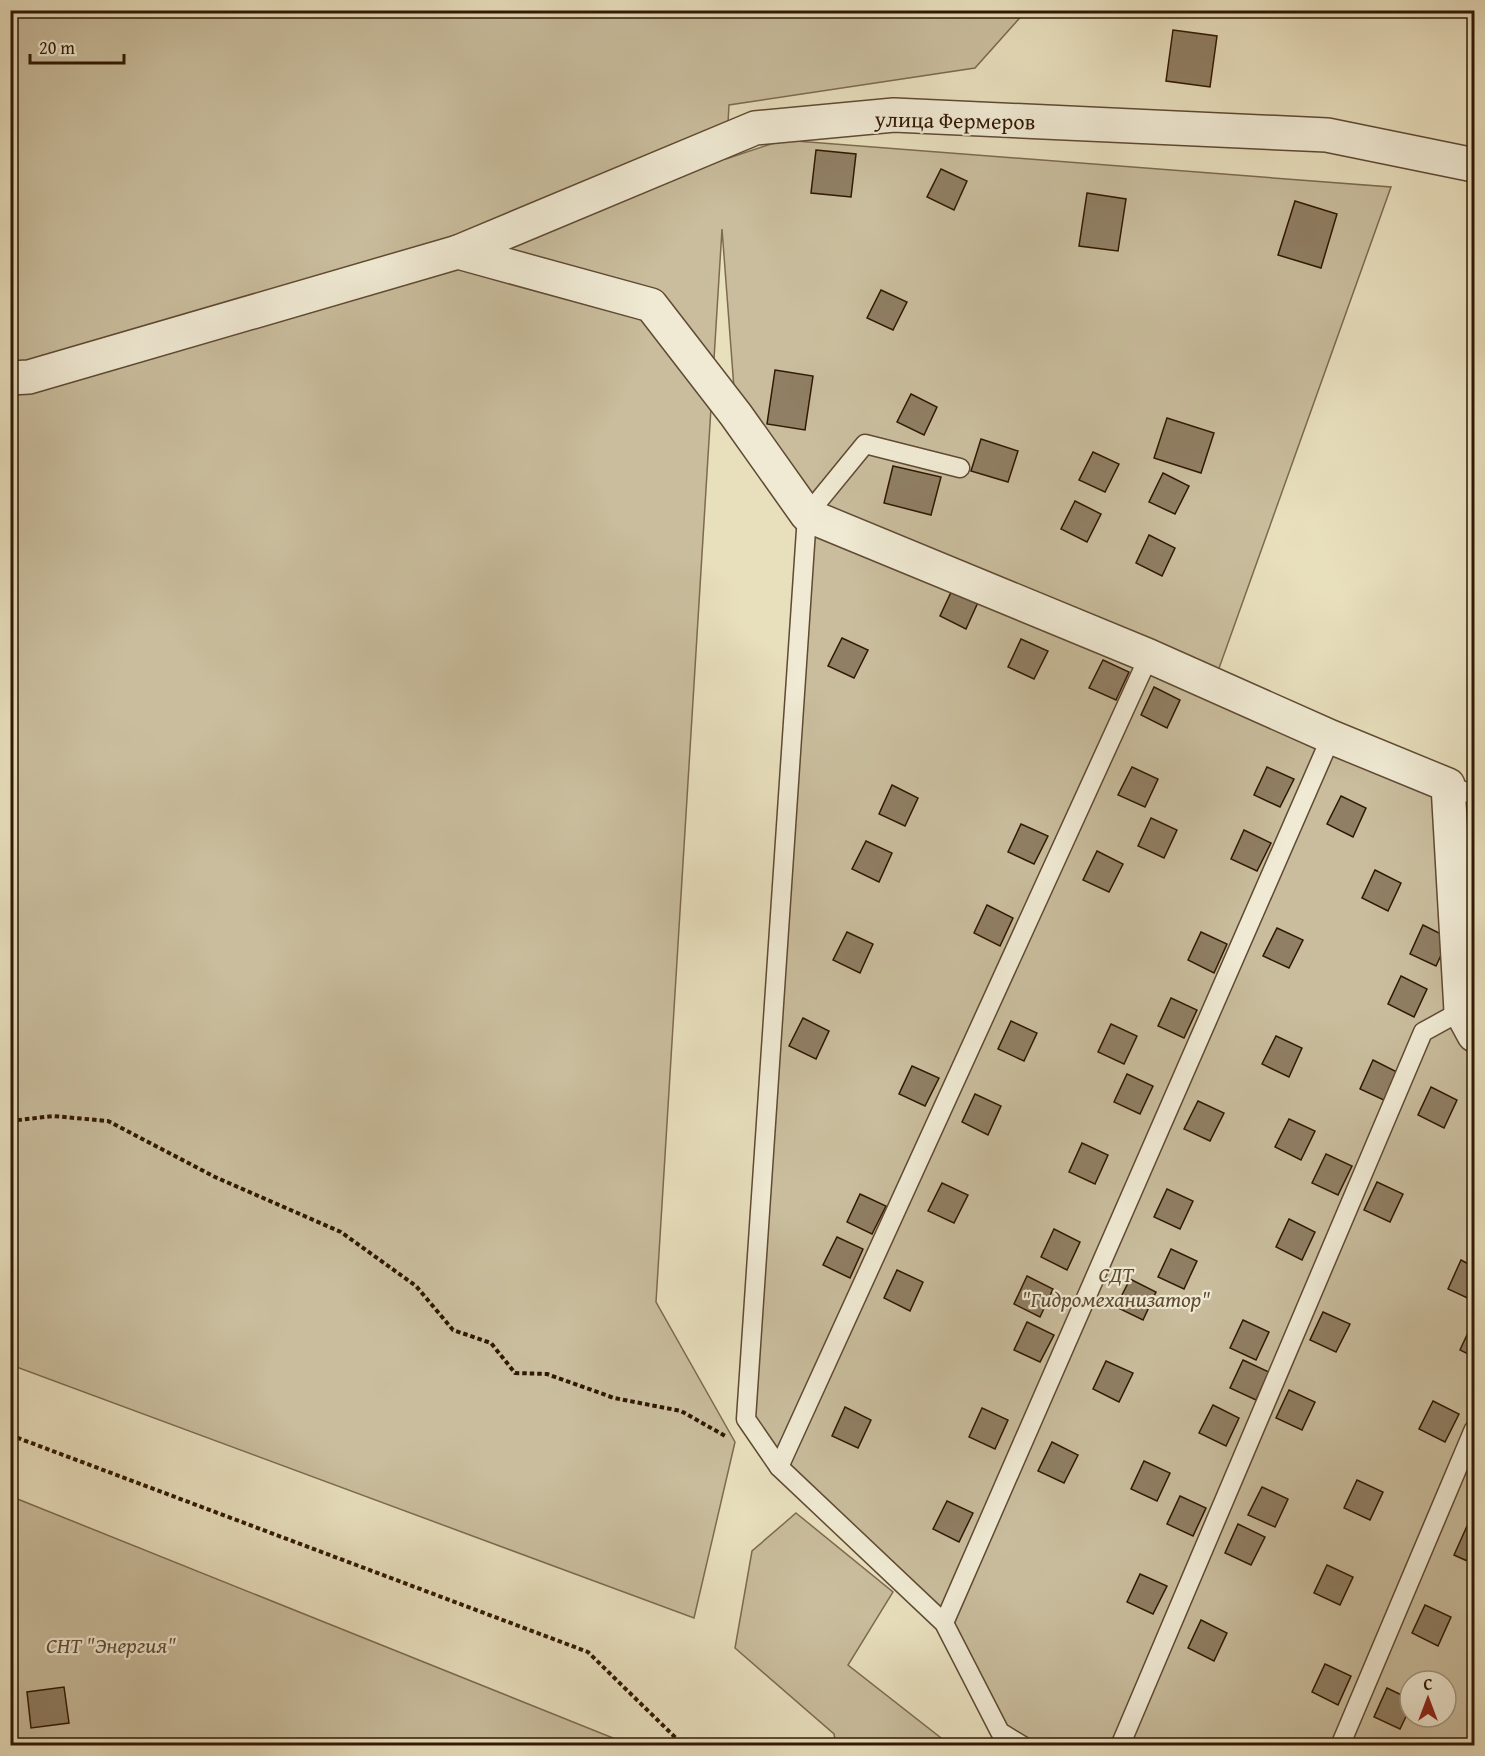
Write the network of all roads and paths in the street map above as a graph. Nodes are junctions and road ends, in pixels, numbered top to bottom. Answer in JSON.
{"nodes":[{"id":1,"x":1474,"y":165,"type":"edge"},
{"id":2,"x":458,"y":252,"type":"junction"},
{"id":3,"x":10,"y":378,"type":"edge"},
{"id":4,"x":960,"y":468,"type":"dead end"},
{"id":5,"x":807,"y":515,"type":"junction"},
{"id":6,"x":1149,"y":656,"type":"junction"},
{"id":7,"x":1331,"y":737,"type":"junction"},
{"id":8,"x":1461,"y":790,"type":"edge"},
{"id":9,"x":1468,"y":1023,"type":"edge"},
{"id":10,"x":10,"y":1121,"type":"edge"},
{"id":11,"x":1474,"y":1429,"type":"edge"},
{"id":12,"x":10,"y":1435,"type":"edge"},
{"id":13,"x":730,"y":1439,"type":"dead end"},
{"id":14,"x":779,"y":1467,"type":"junction"},
{"id":15,"x":944,"y":1623,"type":"junction"},
{"id":16,"x":684,"y":1746,"type":"edge"},
{"id":17,"x":1023,"y":1746,"type":"edge"},
{"id":18,"x":1120,"y":1746,"type":"edge"},
{"id":19,"x":1340,"y":1746,"type":"edge"}],
"edges":[{"from":1,"to":2,"type":"street","name":"улица Фермеров"},
{"from":2,"to":3,"type":"street","name":"улица Фермеров"},
{"from":2,"to":5,"type":"street"},
{"from":4,"to":5,"type":"lane"},
{"from":5,"to":6,"type":"street"},
{"from":5,"to":14,"type":"lane"},
{"from":6,"to":7,"type":"street"},
{"from":6,"to":14,"type":"lane"},
{"from":7,"to":8,"type":"street"},
{"from":7,"to":15,"type":"lane"},
{"from":8,"to":9,"type":"street"},
{"from":9,"to":18,"type":"lane"},
{"from":10,"to":13,"type":"path"},
{"from":11,"to":19,"type":"lane"},
{"from":12,"to":16,"type":"path"},
{"from":14,"to":15,"type":"lane"},
{"from":15,"to":17,"type":"lane"}]}
